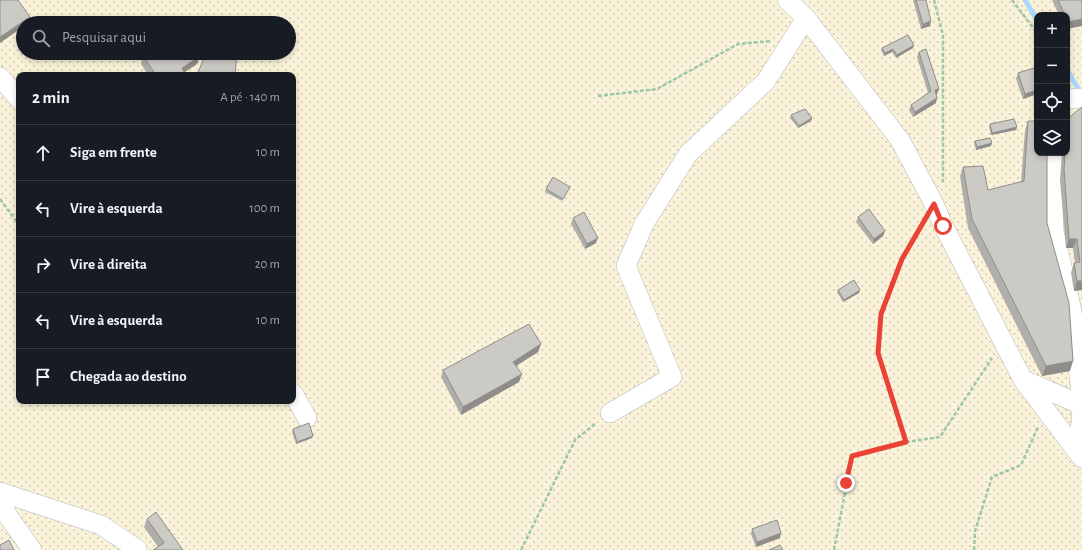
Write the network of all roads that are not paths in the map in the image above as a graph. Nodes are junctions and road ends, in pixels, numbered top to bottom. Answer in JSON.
{"nodes":[{"id":1,"x":788,"y":0,"type":"edge"},
{"id":2,"x":806,"y":18,"type":"junction"},
{"id":3,"x":0,"y":77,"type":"edge"},
{"id":4,"x":16,"y":96,"type":"edge"},
{"id":5,"x":1082,"y":98,"type":"edge"},
{"id":6,"x":1070,"y":99,"type":"edge"},
{"id":7,"x":1055,"y":156,"type":"edge"},
{"id":8,"x":1023,"y":380,"type":"junction"},
{"id":9,"x":296,"y":398,"type":"edge"},
{"id":10,"x":1082,"y":406,"type":"edge"},
{"id":11,"x":610,"y":412,"type":"road end"},
{"id":12,"x":307,"y":418,"type":"dead end"},
{"id":13,"x":1082,"y":439,"type":"edge"},
{"id":14,"x":1082,"y":458,"type":"edge"},
{"id":15,"x":0,"y":492,"type":"edge"},
{"id":16,"x":0,"y":500,"type":"edge"},
{"id":17,"x":137,"y":549,"type":"dead end"},
{"id":18,"x":32,"y":550,"type":"edge"}],
"edges":[{"from":1,"to":2,"type":"street"},
{"from":2,"to":8,"type":"street"},
{"from":2,"to":11,"type":"street"},
{"from":3,"to":4,"type":"street"},
{"from":5,"to":6,"type":"street"},
{"from":7,"to":10,"type":"street"},
{"from":8,"to":10,"type":"street"},
{"from":8,"to":14,"type":"street"},
{"from":9,"to":12,"type":"street"},
{"from":10,"to":13,"type":"street"},
{"from":15,"to":17,"type":"street"},
{"from":16,"to":18,"type":"street"}]}
